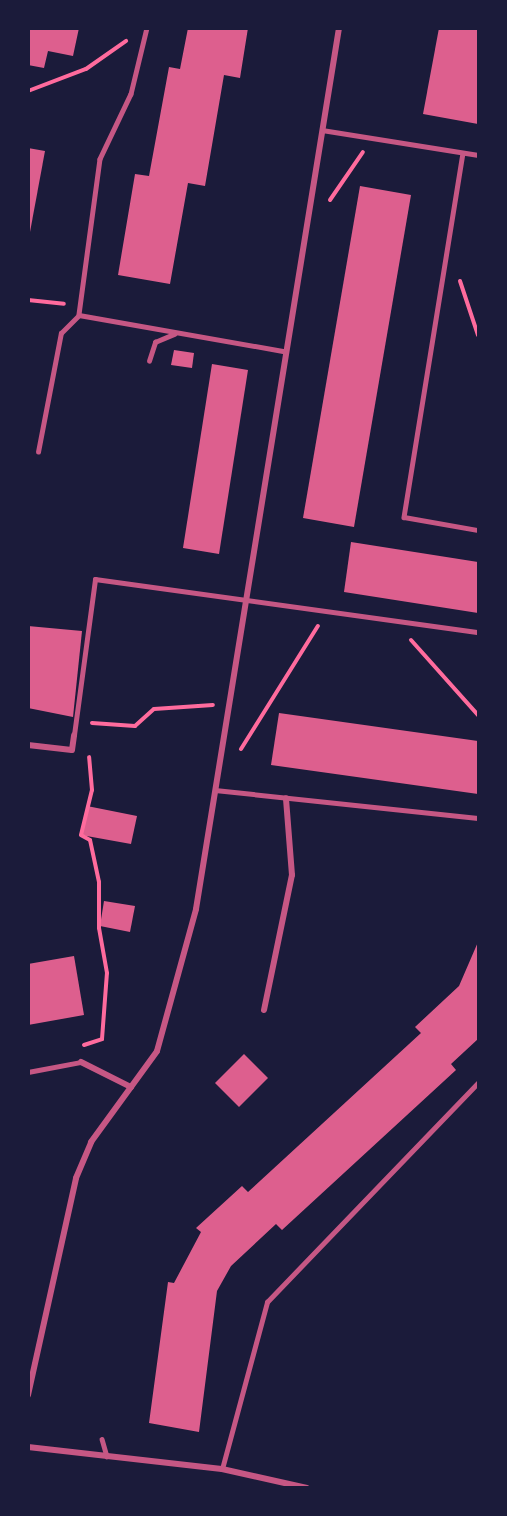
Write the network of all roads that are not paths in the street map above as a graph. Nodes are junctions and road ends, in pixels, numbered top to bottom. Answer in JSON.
{"nodes":[{"id":1,"x":147,"y":28,"type":"edge"},
{"id":2,"x":339,"y":28,"type":"edge"},
{"id":3,"x":322,"y":130,"type":"junction"},
{"id":4,"x":464,"y":153,"type":"junction"},
{"id":5,"x":478,"y":155,"type":"edge"},
{"id":6,"x":79,"y":315,"type":"junction"},
{"id":7,"x":180,"y":333,"type":"junction"},
{"id":8,"x":284,"y":351,"type":"junction"},
{"id":9,"x":149,"y":361,"type":"dead end"},
{"id":10,"x":38,"y":453,"type":"dead end"},
{"id":11,"x":478,"y":530,"type":"edge"},
{"id":12,"x":246,"y":600,"type":"junction"},
{"id":13,"x":478,"y":632,"type":"edge"},
{"id":14,"x":74,"y":735,"type":"joint"},
{"id":15,"x":28,"y":745,"type":"edge"},
{"id":16,"x":215,"y":790,"type":"junction"},
{"id":17,"x":286,"y":798,"type":"junction"},
{"id":18,"x":478,"y":818,"type":"edge"},
{"id":19,"x":264,"y":1010,"type":"dead end"},
{"id":20,"x":81,"y":1062,"type":"joint"},
{"id":21,"x":28,"y":1072,"type":"edge"},
{"id":22,"x":478,"y":1083,"type":"edge"},
{"id":23,"x":131,"y":1087,"type":"junction"},
{"id":24,"x":28,"y":1395,"type":"edge"},
{"id":25,"x":102,"y":1439,"type":"dead end"},
{"id":26,"x":28,"y":1447,"type":"edge"},
{"id":27,"x":107,"y":1456,"type":"junction"},
{"id":28,"x":222,"y":1469,"type":"junction"},
{"id":29,"x":307,"y":1488,"type":"edge"}],
"edges":[{"from":1,"to":6,"type":"lane"},
{"from":2,"to":3,"type":"street"},
{"from":3,"to":4,"type":"lane"},
{"from":3,"to":8,"type":"street"},
{"from":4,"to":5,"type":"lane"},
{"from":4,"to":11,"type":"lane"},
{"from":6,"to":7,"type":"lane"},
{"from":6,"to":10,"type":"lane"},
{"from":7,"to":8,"type":"lane"},
{"from":7,"to":9,"type":"lane"},
{"from":8,"to":12,"type":"street"},
{"from":12,"to":13,"type":"lane"},
{"from":12,"to":14,"type":"lane"},
{"from":12,"to":16,"type":"street"},
{"from":14,"to":15,"type":"street"},
{"from":16,"to":17,"type":"lane"},
{"from":16,"to":23,"type":"street"},
{"from":17,"to":18,"type":"lane"},
{"from":17,"to":19,"type":"street"},
{"from":20,"to":21,"type":"lane"},
{"from":20,"to":23,"type":"street"},
{"from":22,"to":28,"type":"lane"},
{"from":23,"to":24,"type":"street"},
{"from":25,"to":27,"type":"lane"},
{"from":26,"to":27,"type":"street"},
{"from":27,"to":28,"type":"street"},
{"from":28,"to":29,"type":"street"}]}
